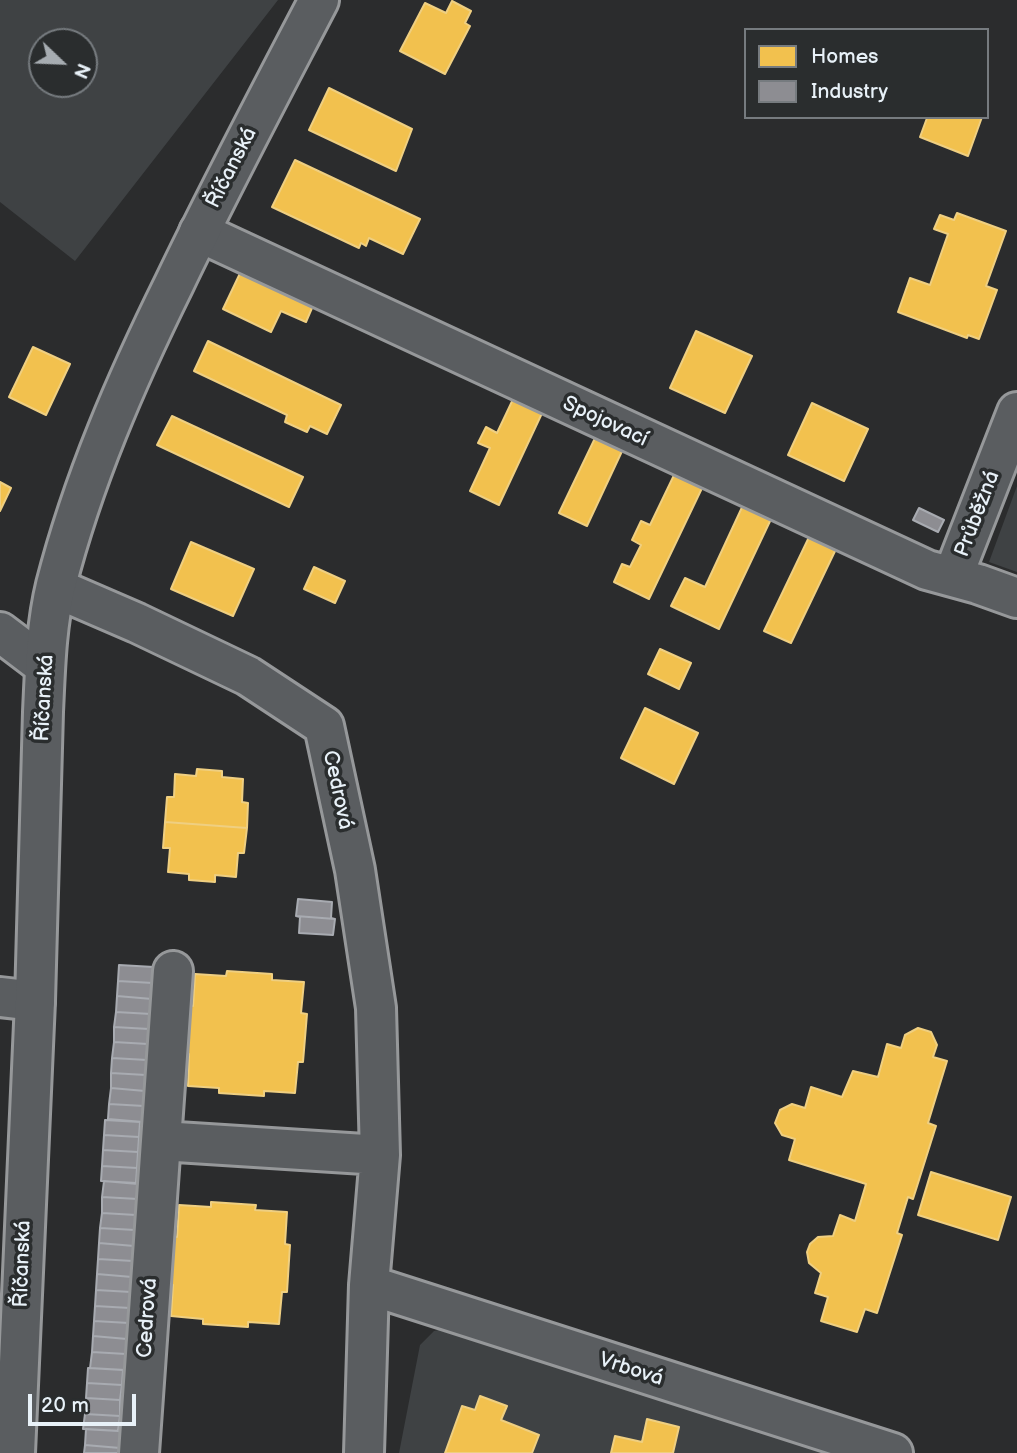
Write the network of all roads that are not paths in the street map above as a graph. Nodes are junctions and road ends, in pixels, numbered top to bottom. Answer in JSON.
{"nodes":[{"id":1,"x":319,"y":0,"type":"edge"},
{"id":2,"x":199,"y":232,"type":"junction"},
{"id":3,"x":1017,"y":412,"type":"edge"},
{"id":4,"x":953,"y":576,"type":"junction"},
{"id":5,"x":56,"y":588,"type":"junction"},
{"id":6,"x":1017,"y":598,"type":"edge"},
{"id":7,"x":0,"y":632,"type":"edge"},
{"id":8,"x":45,"y":666,"type":"junction"},
{"id":9,"x":173,"y":971,"type":"dead end"},
{"id":10,"x":17,"y":999,"type":"edge"},
{"id":11,"x":161,"y":1141,"type":"junction"},
{"id":12,"x":380,"y":1155,"type":"junction"},
{"id":13,"x":369,"y":1284,"type":"junction"},
{"id":14,"x":15,"y":1453,"type":"edge"},
{"id":15,"x":139,"y":1453,"type":"edge"},
{"id":16,"x":364,"y":1453,"type":"edge"},
{"id":17,"x":893,"y":1453,"type":"edge"}],
"edges":[{"from":1,"to":2,"type":"street","name":"Říčanská"},
{"from":2,"to":4,"type":"street","name":"Spojovací"},
{"from":2,"to":5,"type":"street","name":"Říčanská"},
{"from":3,"to":4,"type":"street","name":"Průběžná"},
{"from":4,"to":6,"type":"street","name":"Spojovací"},
{"from":5,"to":8,"type":"street","name":"Říčanská"},
{"from":5,"to":12,"type":"street","name":"Cedrová"},
{"from":7,"to":8,"type":"street"},
{"from":8,"to":10,"type":"street","name":"Říčanská"},
{"from":9,"to":11,"type":"street","name":"Cedrová"},
{"from":10,"to":14,"type":"street","name":"Říčanská"},
{"from":11,"to":12,"type":"street"},
{"from":11,"to":15,"type":"street","name":"Cedrová"},
{"from":12,"to":13,"type":"street","name":"Cedrová"},
{"from":13,"to":16,"type":"street","name":"Cedrová"},
{"from":13,"to":17,"type":"street","name":"Vrbová"}]}
